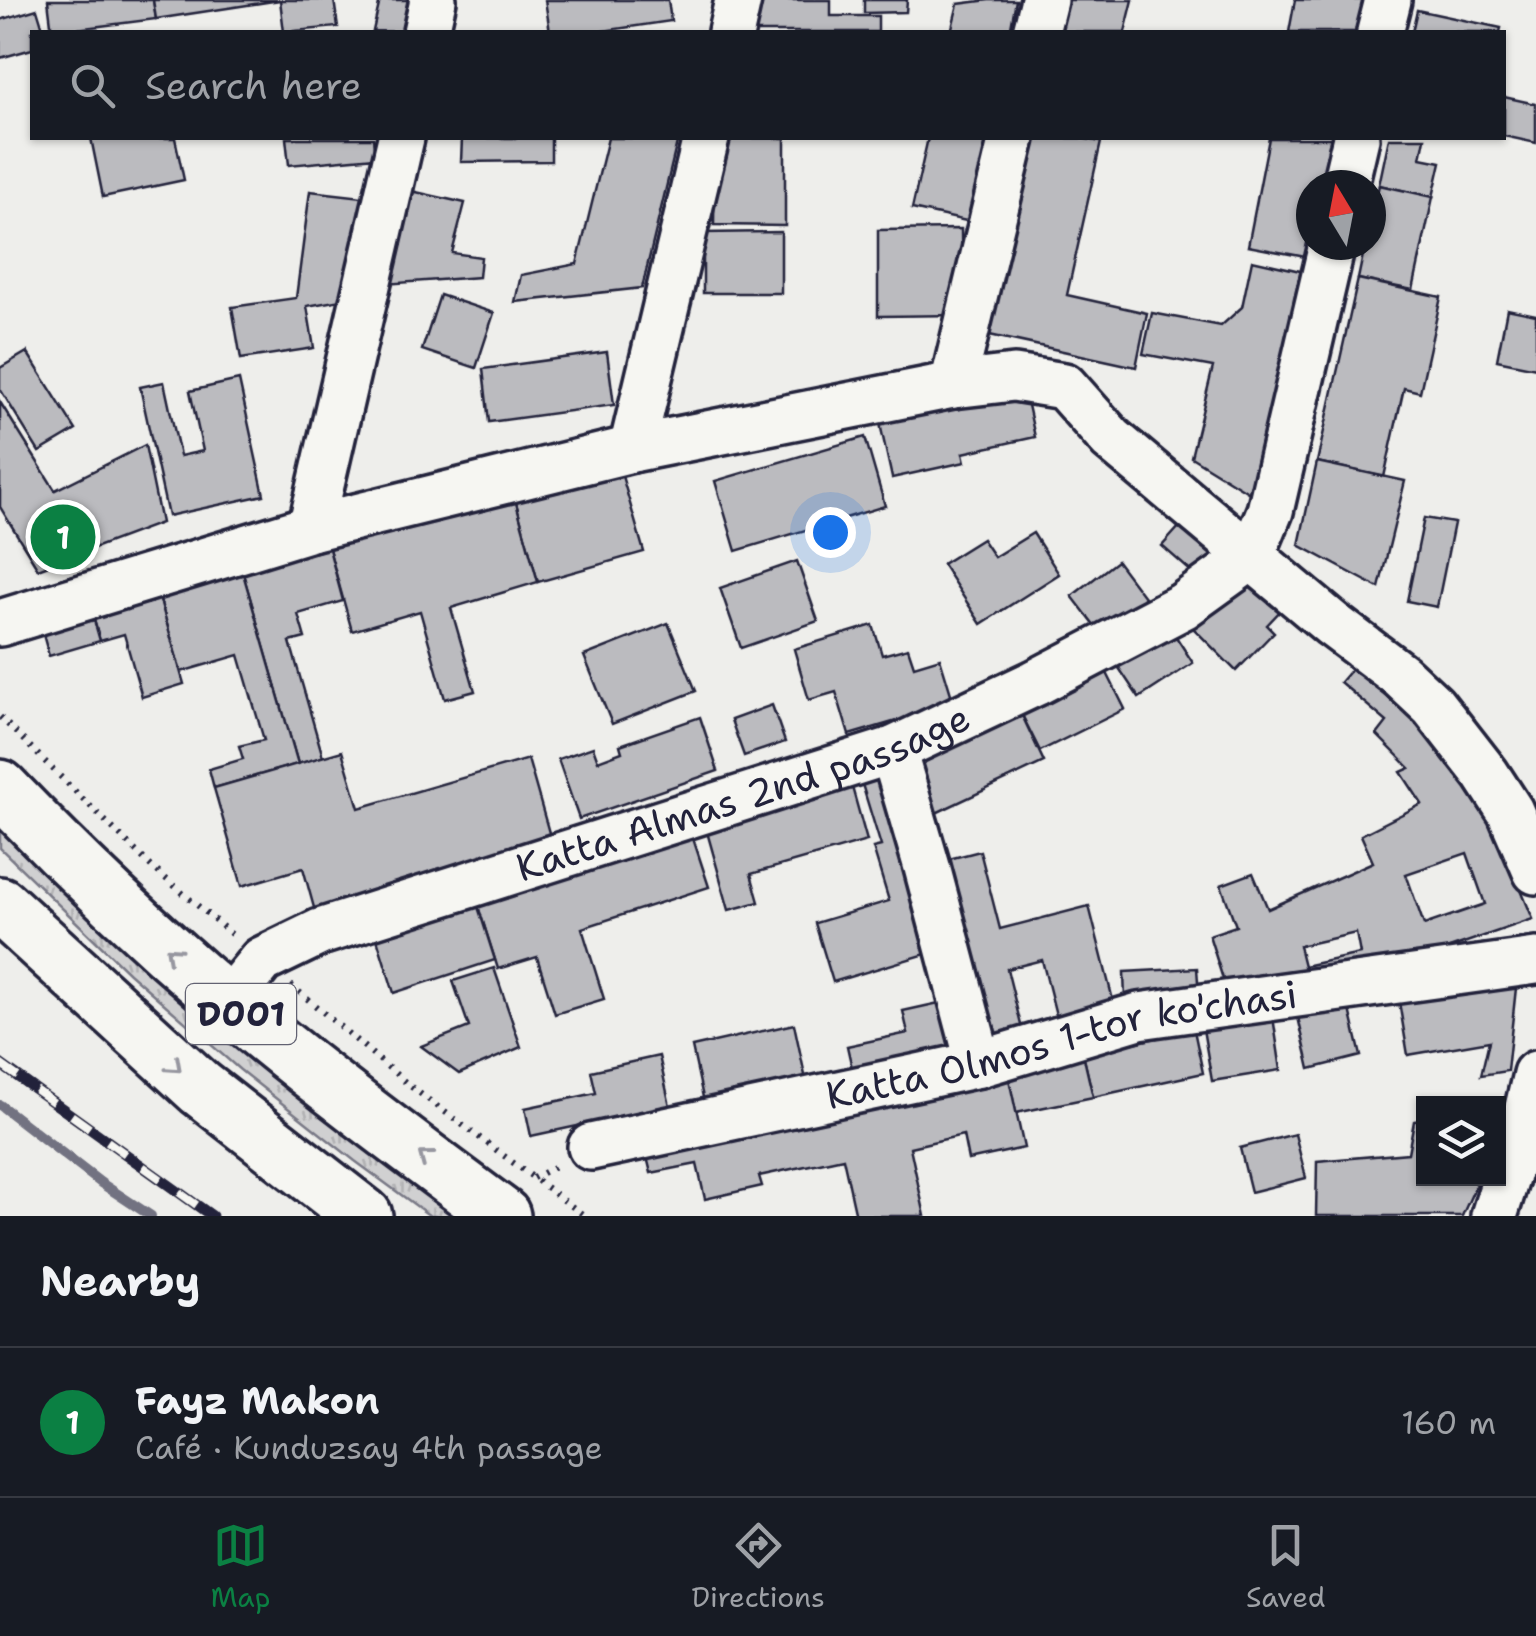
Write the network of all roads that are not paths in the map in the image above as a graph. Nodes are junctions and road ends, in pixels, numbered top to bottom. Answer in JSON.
{"nodes":[{"id":1,"x":433,"y":0,"type":"edge"},
{"id":2,"x":738,"y":0,"type":"edge"},
{"id":3,"x":1044,"y":0,"type":"edge"},
{"id":4,"x":1388,"y":0,"type":"edge"},
{"id":5,"x":426,"y":30,"type":"edge"},
{"id":6,"x":731,"y":30,"type":"edge"},
{"id":7,"x":1036,"y":30,"type":"edge"},
{"id":8,"x":1380,"y":30,"type":"edge"},
{"id":9,"x":401,"y":140,"type":"edge"},
{"id":10,"x":706,"y":140,"type":"edge"},
{"id":11,"x":1012,"y":140,"type":"edge"},
{"id":12,"x":1356,"y":140,"type":"edge"},
{"id":13,"x":1349,"y":170,"type":"edge"},
{"id":14,"x":1329,"y":260,"type":"edge"},
{"id":15,"x":953,"y":385,"type":"junction"},
{"id":16,"x":632,"y":448,"type":"junction"},
{"id":17,"x":311,"y":528,"type":"junction"},
{"id":18,"x":1251,"y":557,"type":"junction"},
{"id":19,"x":0,"y":623,"type":"edge"},
{"id":20,"x":893,"y":750,"type":"junction"},
{"id":21,"x":0,"y":788,"type":"edge"},
{"id":22,"x":1536,"y":871,"type":"edge"},
{"id":23,"x":0,"y":905,"type":"edge"},
{"id":24,"x":1536,"y":961,"type":"edge"},
{"id":25,"x":227,"y":1002,"type":"junction"},
{"id":26,"x":979,"y":1064,"type":"junction"},
{"id":27,"x":1536,"y":1074,"type":"edge"},
{"id":28,"x":591,"y":1147,"type":"dead end"},
{"id":29,"x":364,"y":1216,"type":"edge"},
{"id":30,"x":502,"y":1216,"type":"edge"},
{"id":31,"x":1494,"y":1216,"type":"edge"}],
"edges":[{"from":1,"to":5,"type":"street"},
{"from":2,"to":6,"type":"street"},
{"from":3,"to":7,"type":"street"},
{"from":4,"to":8,"type":"street"},
{"from":9,"to":17,"type":"street"},
{"from":10,"to":16,"type":"street"},
{"from":11,"to":15,"type":"street"},
{"from":12,"to":13,"type":"street"},
{"from":14,"to":18,"type":"street"},
{"from":15,"to":16,"type":"street"},
{"from":15,"to":18,"type":"street"},
{"from":16,"to":17,"type":"street"},
{"from":17,"to":19,"type":"street"},
{"from":18,"to":20,"type":"street","name":"Katta Almas 2nd passage"},
{"from":18,"to":22,"type":"street"},
{"from":20,"to":25,"type":"street","name":"Katta Almas 2nd passage"},
{"from":20,"to":26,"type":"street"},
{"from":25,"to":21,"type":"highway","number":"D001","one_way":true},
{"from":23,"to":29,"type":"highway","number":"D001","one_way":true},
{"from":24,"to":26,"type":"street","name":"Katta Olmos 1-tor ko'chasi"},
{"from":30,"to":25,"type":"highway","number":"D001","one_way":true},
{"from":26,"to":28,"type":"street","name":"Katta Olmos 1-tor ko'chasi"},
{"from":27,"to":31,"type":"street"}]}
